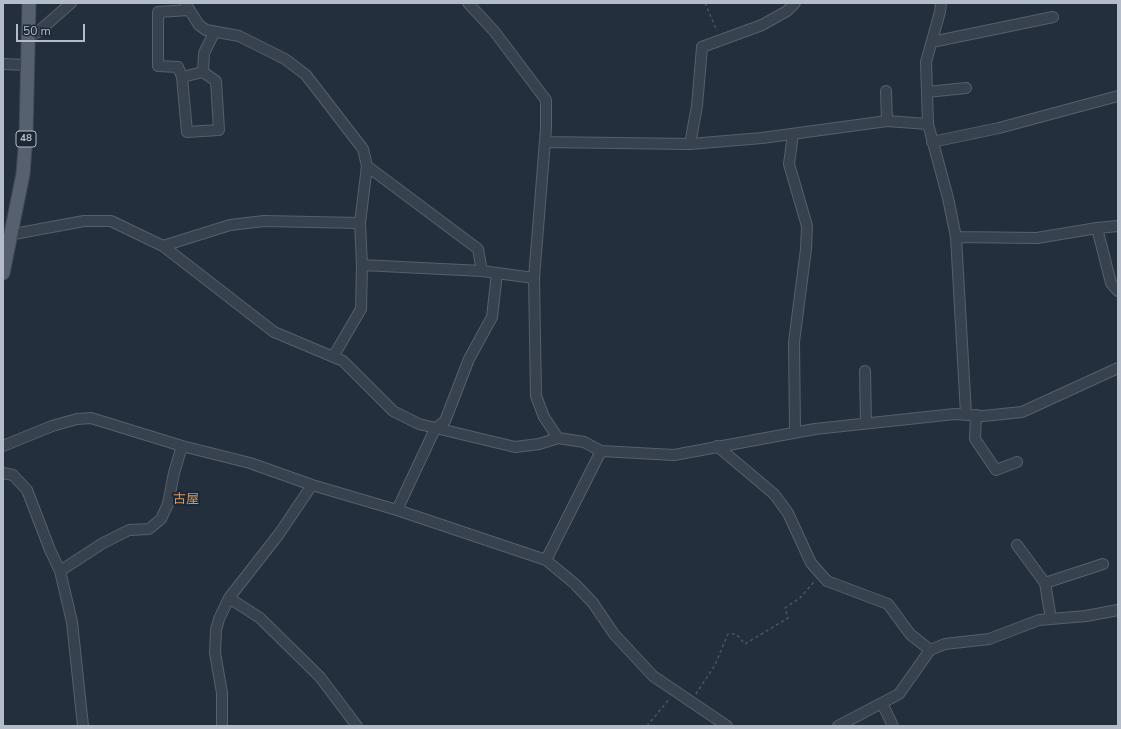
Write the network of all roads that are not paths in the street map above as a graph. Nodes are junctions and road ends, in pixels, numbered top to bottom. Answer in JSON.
{"nodes":[{"id":1,"x":29,"y":3,"type":"edge"},
{"id":2,"x":71,"y":3,"type":"edge"},
{"id":3,"x":468,"y":3,"type":"edge"},
{"id":4,"x":795,"y":3,"type":"edge"},
{"id":5,"x":941,"y":3,"type":"edge"},
{"id":6,"x":187,"y":7,"type":"edge"},
{"id":7,"x":1053,"y":17,"type":"dead end"},
{"id":8,"x":214,"y":33,"type":"junction"},
{"id":9,"x":28,"y":37,"type":"junction"},
{"id":10,"x":932,"y":42,"type":"junction"},
{"id":11,"x":3,"y":64,"type":"edge"},
{"id":12,"x":28,"y":65,"type":"junction"},
{"id":13,"x":203,"y":72,"type":"junction"},
{"id":14,"x":182,"y":77,"type":"junction"},
{"id":15,"x":966,"y":88,"type":"dead end"},
{"id":16,"x":886,"y":91,"type":"dead end"},
{"id":17,"x":927,"y":92,"type":"junction"},
{"id":18,"x":1118,"y":96,"type":"edge"},
{"id":19,"x":887,"y":122,"type":"junction"},
{"id":20,"x":928,"y":124,"type":"junction"},
{"id":21,"x":793,"y":134,"type":"junction"},
{"id":22,"x":545,"y":142,"type":"junction"},
{"id":23,"x":932,"y":142,"type":"junction"},
{"id":24,"x":690,"y":144,"type":"junction"},
{"id":25,"x":367,"y":166,"type":"junction"},
{"id":26,"x":360,"y":223,"type":"junction"},
{"id":27,"x":1118,"y":226,"type":"edge"},
{"id":28,"x":1097,"y":228,"type":"junction"},
{"id":29,"x":7,"y":236,"type":"edge"},
{"id":30,"x":956,"y":237,"type":"junction"},
{"id":31,"x":163,"y":246,"type":"junction"},
{"id":32,"x":362,"y":265,"type":"junction"},
{"id":33,"x":482,"y":271,"type":"junction"},
{"id":34,"x":3,"y":272,"type":"edge"},
{"id":35,"x":497,"y":273,"type":"junction"},
{"id":36,"x":534,"y":278,"type":"junction"},
{"id":37,"x":1118,"y":291,"type":"edge"},
{"id":38,"x":333,"y":357,"type":"junction"},
{"id":39,"x":1118,"y":368,"type":"edge"},
{"id":40,"x":865,"y":371,"type":"dead end"},
{"id":41,"x":971,"y":415,"type":"junction"},
{"id":42,"x":866,"y":423,"type":"junction"},
{"id":43,"x":435,"y":429,"type":"junction"},
{"id":44,"x":795,"y":432,"type":"junction"},
{"id":45,"x":558,"y":438,"type":"junction"},
{"id":46,"x":3,"y":446,"type":"edge"},
{"id":47,"x":182,"y":446,"type":"junction"},
{"id":48,"x":717,"y":446,"type":"junction"},
{"id":49,"x":601,"y":451,"type":"junction"},
{"id":50,"x":1016,"y":462,"type":"dead end"},
{"id":51,"x":3,"y":473,"type":"edge"},
{"id":52,"x":312,"y":485,"type":"junction"},
{"id":53,"x":397,"y":510,"type":"junction"},
{"id":54,"x":1017,"y":545,"type":"dead end"},
{"id":55,"x":546,"y":560,"type":"junction"},
{"id":56,"x":1103,"y":564,"type":"dead end"},
{"id":57,"x":60,"y":571,"type":"junction"},
{"id":58,"x":1045,"y":583,"type":"junction"},
{"id":59,"x":228,"y":598,"type":"junction"},
{"id":60,"x":1118,"y":610,"type":"edge"},
{"id":61,"x":1051,"y":619,"type":"junction"},
{"id":62,"x":930,"y":650,"type":"junction"},
{"id":63,"x":882,"y":703,"type":"junction"},
{"id":64,"x":83,"y":726,"type":"edge"},
{"id":65,"x":222,"y":726,"type":"edge"},
{"id":66,"x":357,"y":726,"type":"edge"},
{"id":67,"x":727,"y":726,"type":"edge"},
{"id":68,"x":838,"y":726,"type":"edge"},
{"id":69,"x":893,"y":726,"type":"edge"}],
"edges":[{"from":1,"to":9,"type":"main road","number":"48"},
{"from":2,"to":9,"type":"street"},
{"from":3,"to":22,"type":"street"},
{"from":4,"to":24,"type":"street"},
{"from":5,"to":10,"type":"street"},
{"from":6,"to":8,"type":"street"},
{"from":6,"to":14,"type":"street"},
{"from":7,"to":10,"type":"street"},
{"from":8,"to":13,"type":"street"},
{"from":8,"to":25,"type":"street"},
{"from":9,"to":12,"type":"main road","number":"48"},
{"from":10,"to":17,"type":"street"},
{"from":11,"to":12,"type":"street"},
{"from":12,"to":29,"type":"main road","number":"48"},
{"from":13,"to":14,"type":"street"},
{"from":13,"to":14,"type":"street"},
{"from":15,"to":17,"type":"street"},
{"from":16,"to":19,"type":"street"},
{"from":17,"to":20,"type":"street"},
{"from":18,"to":23,"type":"street"},
{"from":19,"to":20,"type":"street"},
{"from":19,"to":21,"type":"street"},
{"from":20,"to":23,"type":"street"},
{"from":21,"to":24,"type":"street"},
{"from":21,"to":44,"type":"street"},
{"from":22,"to":24,"type":"street"},
{"from":22,"to":36,"type":"street"},
{"from":23,"to":30,"type":"street"},
{"from":25,"to":26,"type":"street"},
{"from":25,"to":33,"type":"street"},
{"from":26,"to":31,"type":"street"},
{"from":26,"to":32,"type":"street"},
{"from":27,"to":28,"type":"street"},
{"from":28,"to":30,"type":"street"},
{"from":28,"to":37,"type":"street"},
{"from":29,"to":31,"type":"street"},
{"from":29,"to":34,"type":"main road","number":"48"},
{"from":30,"to":41,"type":"street"},
{"from":31,"to":38,"type":"street"},
{"from":32,"to":33,"type":"street"},
{"from":32,"to":38,"type":"street"},
{"from":33,"to":35,"type":"street"},
{"from":35,"to":36,"type":"street"},
{"from":35,"to":43,"type":"street"},
{"from":36,"to":45,"type":"street"},
{"from":38,"to":43,"type":"street"},
{"from":39,"to":41,"type":"street"},
{"from":40,"to":42,"type":"street"},
{"from":41,"to":42,"type":"street"},
{"from":41,"to":50,"type":"street"},
{"from":42,"to":44,"type":"street"},
{"from":43,"to":45,"type":"street"},
{"from":43,"to":53,"type":"street"},
{"from":44,"to":48,"type":"street"},
{"from":45,"to":49,"type":"street"},
{"from":46,"to":47,"type":"street"},
{"from":47,"to":52,"type":"street"},
{"from":47,"to":57,"type":"street"},
{"from":48,"to":49,"type":"street"},
{"from":48,"to":62,"type":"street"},
{"from":49,"to":55,"type":"street"},
{"from":51,"to":57,"type":"street"},
{"from":52,"to":53,"type":"street"},
{"from":52,"to":59,"type":"street"},
{"from":53,"to":55,"type":"street"},
{"from":54,"to":58,"type":"street"},
{"from":55,"to":67,"type":"street"},
{"from":56,"to":58,"type":"street"},
{"from":57,"to":64,"type":"street"},
{"from":58,"to":61,"type":"street"},
{"from":59,"to":65,"type":"street"},
{"from":59,"to":66,"type":"street"},
{"from":60,"to":61,"type":"street"},
{"from":61,"to":62,"type":"street"},
{"from":62,"to":63,"type":"street"},
{"from":63,"to":68,"type":"street"},
{"from":63,"to":69,"type":"street"}]}
